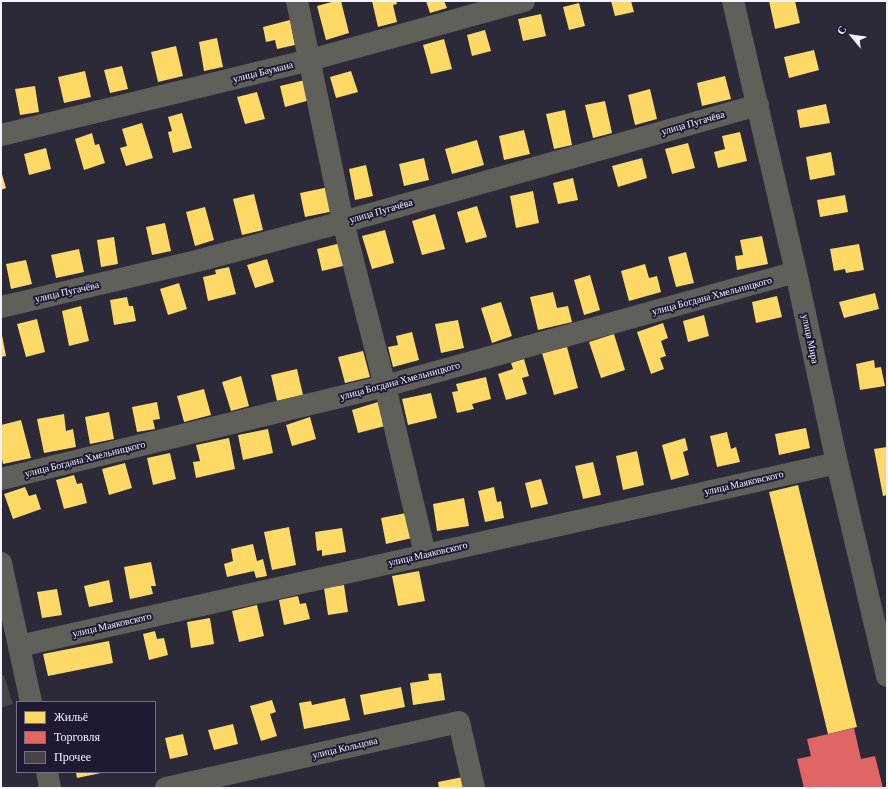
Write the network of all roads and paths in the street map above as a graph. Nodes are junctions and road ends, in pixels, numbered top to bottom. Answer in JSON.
{"nodes":[{"id":1,"x":297,"y":1,"type":"edge"},
{"id":2,"x":524,"y":1,"type":"edge"},
{"id":3,"x":733,"y":1,"type":"edge"},
{"id":4,"x":310,"y":60,"type":"junction"},
{"id":5,"x":758,"y":105,"type":"junction"},
{"id":6,"x":1,"y":135,"type":"edge"},
{"id":7,"x":343,"y":222,"type":"junction"},
{"id":8,"x":796,"y":272,"type":"junction"},
{"id":9,"x":1,"y":307,"type":"edge"},
{"id":10,"x":385,"y":386,"type":"junction"},
{"id":11,"x":837,"y":462,"type":"junction"},
{"id":12,"x":1,"y":479,"type":"edge"},
{"id":13,"x":425,"y":554,"type":"junction"},
{"id":14,"x":1,"y":563,"type":"edge"},
{"id":15,"x":20,"y":646,"type":"junction"},
{"id":16,"x":887,"y":676,"type":"edge"},
{"id":17,"x":32,"y":701,"type":"edge"},
{"id":18,"x":46,"y":773,"type":"edge"},
{"id":19,"x":50,"y":788,"type":"edge"},
{"id":20,"x":166,"y":788,"type":"edge"},
{"id":21,"x":474,"y":788,"type":"edge"}],
"edges":[{"from":1,"to":4,"type":"street"},
{"from":2,"to":4,"type":"street","name":"улица Баумана"},
{"from":3,"to":5,"type":"street","name":"улица Мира"},
{"from":4,"to":6,"type":"street","name":"улица Баумана"},
{"from":4,"to":7,"type":"street"},
{"from":5,"to":7,"type":"street","name":"улица Пугачёва"},
{"from":5,"to":8,"type":"street","name":"улица Мира"},
{"from":7,"to":9,"type":"street","name":"улица Пугачёва"},
{"from":7,"to":10,"type":"street"},
{"from":8,"to":10,"type":"street","name":"улица Богдана Хмельницкого"},
{"from":8,"to":11,"type":"street","name":"улица Мира"},
{"from":10,"to":12,"type":"street","name":"улица Богдана Хмельницкого"},
{"from":10,"to":13,"type":"street"},
{"from":11,"to":13,"type":"street","name":"улица Маяковского"},
{"from":11,"to":16,"type":"street","name":"улица Мира"},
{"from":13,"to":15,"type":"street","name":"улица Маяковского"},
{"from":14,"to":15,"type":"street"},
{"from":15,"to":17,"type":"street"},
{"from":18,"to":19,"type":"street"},
{"from":20,"to":21,"type":"street","name":"улица Кольцова"}]}
